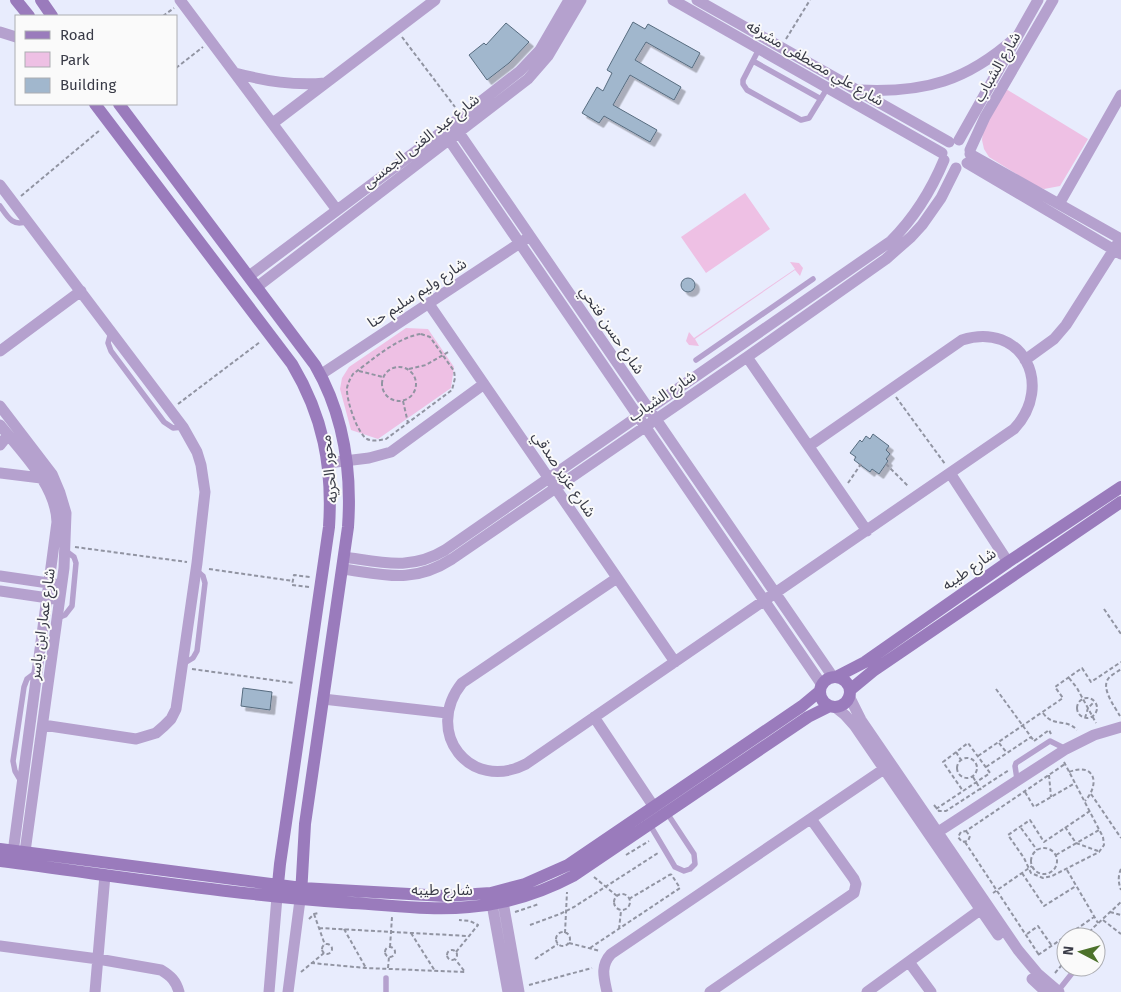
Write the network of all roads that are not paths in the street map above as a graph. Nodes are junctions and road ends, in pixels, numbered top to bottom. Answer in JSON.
{"nodes":[{"id":1,"x":16,"y":0,"type":"edge"},
{"id":2,"x":40,"y":0,"type":"edge"},
{"id":3,"x":180,"y":0,"type":"edge"},
{"id":4,"x":435,"y":0,"type":"edge"},
{"id":5,"x":569,"y":0,"type":"edge"},
{"id":6,"x":582,"y":0,"type":"edge"},
{"id":7,"x":673,"y":0,"type":"edge"},
{"id":8,"x":697,"y":0,"type":"edge"},
{"id":9,"x":1038,"y":0,"type":"edge"},
{"id":10,"x":1053,"y":0,"type":"edge"},
{"id":11,"x":28,"y":15,"type":"edge"},
{"id":12,"x":51,"y":15,"type":"edge"},
{"id":13,"x":0,"y":32,"type":"edge"},
{"id":14,"x":15,"y":37,"type":"edge"},
{"id":15,"x":1016,"y":37,"type":"junction"},
{"id":16,"x":760,"y":48,"type":"junction"},
{"id":17,"x":753,"y":61,"type":"junction"},
{"id":18,"x":236,"y":73,"type":"junction"},
{"id":19,"x":325,"y":83,"type":"junction"},
{"id":20,"x":828,"y":87,"type":"junction"},
{"id":21,"x":857,"y":90,"type":"junction"},
{"id":22,"x":1121,"y":95,"type":"edge"},
{"id":23,"x":821,"y":99,"type":"junction"},
{"id":24,"x":96,"y":105,"type":"edge"},
{"id":25,"x":120,"y":105,"type":"edge"},
{"id":26,"x":1117,"y":110,"type":"edge"},
{"id":27,"x":272,"y":123,"type":"junction"},
{"id":28,"x":455,"y":128,"type":"junction"},
{"id":29,"x":446,"y":135,"type":"junction"},
{"id":30,"x":954,"y":141,"type":"junction"},
{"id":31,"x":943,"y":157,"type":"junction"},
{"id":32,"x":966,"y":159,"type":"junction"},
{"id":33,"x":0,"y":185,"type":"edge"},
{"id":34,"x":1059,"y":204,"type":"junction"},
{"id":35,"x":0,"y":206,"type":"edge"},
{"id":36,"x":337,"y":210,"type":"junction"},
{"id":37,"x":27,"y":221,"type":"junction"},
{"id":38,"x":1121,"y":239,"type":"edge"},
{"id":39,"x":524,"y":240,"type":"junction"},
{"id":40,"x":1117,"y":252,"type":"edge"},
{"id":41,"x":249,"y":276,"type":"junction"},
{"id":42,"x":813,"y":278,"type":"dead end"},
{"id":43,"x":257,"y":287,"type":"junction"},
{"id":44,"x":80,"y":292,"type":"junction"},
{"id":45,"x":429,"y":304,"type":"junction"},
{"id":46,"x":111,"y":330,"type":"junction"},
{"id":47,"x":0,"y":351,"type":"edge"},
{"id":48,"x":747,"y":357,"type":"junction"},
{"id":49,"x":696,"y":360,"type":"dead end"},
{"id":50,"x":1026,"y":360,"type":"junction"},
{"id":51,"x":320,"y":375,"type":"junction"},
{"id":52,"x":484,"y":384,"type":"junction"},
{"id":53,"x":0,"y":406,"type":"edge"},
{"id":54,"x":652,"y":415,"type":"junction"},
{"id":55,"x":638,"y":416,"type":"junction"},
{"id":56,"x":0,"y":425,"type":"edge"},
{"id":57,"x":645,"y":426,"type":"junction"},
{"id":58,"x":183,"y":427,"type":"junction"},
{"id":59,"x":8,"y":436,"type":"junction"},
{"id":60,"x":0,"y":445,"type":"edge"},
{"id":61,"x":809,"y":446,"type":"junction"},
{"id":62,"x":347,"y":462,"type":"junction"},
{"id":63,"x":328,"y":464,"type":"junction"},
{"id":64,"x":0,"y":473,"type":"edge"},
{"id":65,"x":950,"y":473,"type":"junction"},
{"id":66,"x":548,"y":477,"type":"junction"},
{"id":67,"x":41,"y":478,"type":"junction"},
{"id":68,"x":1121,"y":487,"type":"edge"},
{"id":69,"x":555,"y":488,"type":"junction"},
{"id":70,"x":1121,"y":502,"type":"edge"},
{"id":71,"x":867,"y":530,"type":"junction"},
{"id":72,"x":66,"y":548,"type":"junction"},
{"id":73,"x":1008,"y":562,"type":"junction"},
{"id":74,"x":343,"y":563,"type":"junction"},
{"id":75,"x":0,"y":576,"type":"edge"},
{"id":76,"x":617,"y":578,"type":"junction"},
{"id":77,"x":50,"y":583,"type":"junction"},
{"id":78,"x":62,"y":585,"type":"junction"},
{"id":79,"x":0,"y":591,"type":"edge"},
{"id":80,"x":775,"y":593,"type":"junction"},
{"id":81,"x":48,"y":598,"type":"junction"},
{"id":82,"x":60,"y":599,"type":"junction"},
{"id":83,"x":764,"y":600,"type":"junction"},
{"id":84,"x":58,"y":618,"type":"junction"},
{"id":85,"x":675,"y":662,"type":"junction"},
{"id":86,"x":834,"y":677,"type":"junction"},
{"id":87,"x":821,"y":688,"type":"junction"},
{"id":88,"x":849,"y":693,"type":"junction"},
{"id":89,"x":323,"y":699,"type":"junction"},
{"id":90,"x":832,"y":706,"type":"junction"},
{"id":91,"x":447,"y":713,"type":"junction"},
{"id":92,"x":594,"y":717,"type":"junction"},
{"id":93,"x":43,"y":724,"type":"junction"},
{"id":94,"x":1121,"y":727,"type":"edge"},
{"id":95,"x":1062,"y":751,"type":"junction"},
{"id":96,"x":884,"y":769,"type":"junction"},
{"id":97,"x":1017,"y":779,"type":"junction"},
{"id":98,"x":654,"y":807,"type":"junction"},
{"id":99,"x":667,"y":813,"type":"junction"},
{"id":100,"x":811,"y":819,"type":"junction"},
{"id":101,"x":648,"y":830,"type":"junction"},
{"id":102,"x":938,"y":832,"type":"junction"},
{"id":103,"x":0,"y":849,"type":"edge"},
{"id":104,"x":15,"y":858,"type":"edge"},
{"id":105,"x":105,"y":876,"type":"junction"},
{"id":106,"x":278,"y":892,"type":"junction"},
{"id":107,"x":301,"y":894,"type":"junction"},
{"id":108,"x":498,"y":903,"type":"junction"},
{"id":109,"x":982,"y":905,"type":"junction"},
{"id":110,"x":0,"y":946,"type":"edge"},
{"id":111,"x":98,"y":959,"type":"junction"},
{"id":112,"x":909,"y":962,"type":"junction"},
{"id":113,"x":1069,"y":977,"type":"edge"},
{"id":114,"x":386,"y":978,"type":"dead end"},
{"id":115,"x":1046,"y":987,"type":"edge"},
{"id":116,"x":515,"y":991,"type":"edge"},
{"id":117,"x":95,"y":992,"type":"edge"},
{"id":118,"x":179,"y":992,"type":"edge"},
{"id":119,"x":269,"y":992,"type":"edge"},
{"id":120,"x":288,"y":992,"type":"edge"},
{"id":121,"x":386,"y":992,"type":"edge"},
{"id":122,"x":607,"y":992,"type":"edge"},
{"id":123,"x":710,"y":992,"type":"edge"},
{"id":124,"x":867,"y":992,"type":"edge"},
{"id":125,"x":931,"y":992,"type":"edge"},
{"id":126,"x":1058,"y":992,"type":"edge"}],
"edges":[{"from":1,"to":11,"type":"main road"},
{"from":2,"to":12,"type":"main road"},
{"from":3,"to":18,"type":"street"},
{"from":4,"to":19,"type":"street"},
{"from":5,"to":28,"type":"street","name":"شارع عبد الغنى الجمسى"},
{"from":6,"to":28,"type":"street","name":"شارع عبد الغنى الجمسى"},
{"from":7,"to":16,"type":"street","name":"شارع علي مصطفى مشرفه"},
{"from":8,"to":21,"type":"street","name":"شارع علي مصطفى مشرفه"},
{"from":9,"to":15,"type":"street","name":"شارع الشباب"},
{"from":10,"to":32,"type":"street","name":"شارع الشباب"},
{"from":13,"to":14,"type":"street"},
{"from":15,"to":21,"type":"street"},
{"from":15,"to":30,"type":"street","name":"شارع الشباب"},
{"from":16,"to":17,"type":"lane"},
{"from":16,"to":20,"type":"street","name":"شارع علي مصطفى مشرفه"},
{"from":17,"to":23,"type":"lane"},
{"from":17,"to":23,"type":"lane"},
{"from":18,"to":19,"type":"street"},
{"from":18,"to":27,"type":"street"},
{"from":19,"to":27,"type":"street"},
{"from":20,"to":23,"type":"lane"},
{"from":20,"to":31,"type":"street","name":"شارع علي مصطفى مشرفه"},
{"from":21,"to":30,"type":"street","name":"شارع علي مصطفى مشرفه"},
{"from":22,"to":26,"type":"street"},
{"from":24,"to":63,"type":"main road","name":"محور الحريه"},
{"from":25,"to":41,"type":"main road","name":"محور الحريه"},
{"from":26,"to":34,"type":"street"},
{"from":27,"to":36,"type":"street"},
{"from":28,"to":29,"type":"street","name":"شارع عبد الغنى الجمسى"},
{"from":28,"to":39,"type":"street","name":"شارع حسن فتحي"},
{"from":29,"to":36,"type":"street","name":"شارع عبد الغنى الجمسى"},
{"from":29,"to":39,"type":"street","name":"شارع حسن فتحي"},
{"from":29,"to":43,"type":"street","name":"شارع عبد الغنى الجمسى"},
{"from":30,"to":31,"type":"street"},
{"from":30,"to":32,"type":"street"},
{"from":31,"to":32,"type":"street"},
{"from":31,"to":54,"type":"street","name":"شارع الشباب"},
{"from":32,"to":34,"type":"street"},
{"from":32,"to":40,"type":"street"},
{"from":32,"to":48,"type":"street","name":"شارع الشباب"},
{"from":33,"to":37,"type":"street"},
{"from":34,"to":38,"type":"street"},
{"from":35,"to":37,"type":"lane"},
{"from":36,"to":41,"type":"street","name":"شارع عبد الغنى الجمسى"},
{"from":37,"to":44,"type":"street"},
{"from":38,"to":40,"type":"street"},
{"from":39,"to":45,"type":"street","name":"شارع وليم سليم حنا"},
{"from":39,"to":54,"type":"street","name":"شارع حسن فتحي"},
{"from":39,"to":55,"type":"street","name":"شارع حسن فتحي"},
{"from":40,"to":50,"type":"street"},
{"from":41,"to":43,"type":"main road","name":"محور الحريه"},
{"from":42,"to":49,"type":"lane"},
{"from":43,"to":51,"type":"main road","name":"محور الحريه"},
{"from":44,"to":46,"type":"street"},
{"from":44,"to":47,"type":"street"},
{"from":45,"to":51,"type":"street","name":"شارع وليم سليم حنا"},
{"from":45,"to":52,"type":"street","name":"شارع عزيز صدقي"},
{"from":46,"to":58,"type":"street"},
{"from":46,"to":58,"type":"lane"},
{"from":48,"to":54,"type":"street","name":"شارع الشباب"},
{"from":48,"to":61,"type":"street"},
{"from":50,"to":61,"type":"street"},
{"from":50,"to":65,"type":"street"},
{"from":51,"to":62,"type":"main road","name":"محور الحريه"},
{"from":52,"to":62,"type":"street"},
{"from":52,"to":66,"type":"street","name":"شارع عزيز صدقي"},
{"from":53,"to":72,"type":"street","name":"شارع عمار ابن ياسر"},
{"from":54,"to":55,"type":"street","name":"شارع الشباب"},
{"from":54,"to":57,"type":"street","name":"شارع الشباب"},
{"from":54,"to":80,"type":"street","name":"شارع حسن فتحي"},
{"from":55,"to":57,"type":"street","name":"شارع حسن فتحي"},
{"from":55,"to":66,"type":"street","name":"شارع الشباب"},
{"from":56,"to":59,"type":"street","name":"شارع عمار ابن ياسر"},
{"from":57,"to":69,"type":"street","name":"شارع الشباب"},
{"from":57,"to":83,"type":"street","name":"شارع حسن فتحي"},
{"from":58,"to":93,"type":"street"},
{"from":59,"to":60,"type":"street"},
{"from":59,"to":67,"type":"street","name":"شارع عمار ابن ياسر"},
{"from":61,"to":71,"type":"street"},
{"from":62,"to":63,"type":"street"},
{"from":62,"to":74,"type":"main road","name":"محور الحريه"},
{"from":63,"to":106,"type":"main road","name":"محور الحريه"},
{"from":64,"to":67,"type":"street"},
{"from":65,"to":71,"type":"street"},
{"from":65,"to":73,"type":"street"},
{"from":66,"to":69,"type":"street","name":"شارع عزيز صدقي"},
{"from":66,"to":74,"type":"street","name":"شارع الشباب"},
{"from":67,"to":77,"type":"street","name":"شارع عمار ابن ياسر"},
{"from":68,"to":73,"type":"main road","name":"شارع طيبه"},
{"from":69,"to":74,"type":"street","name":"شارع الشباب"},
{"from":69,"to":76,"type":"street","name":"شارع عزيز صدقي"},
{"from":70,"to":88,"type":"main road","name":"شارع طيبه"},
{"from":71,"to":80,"type":"street"},
{"from":72,"to":78,"type":"street","name":"شارع عمار ابن ياسر"},
{"from":72,"to":84,"type":"lane"},
{"from":73,"to":86,"type":"main road","name":"شارع طيبه"},
{"from":74,"to":89,"type":"main road","name":"محور الحريه"},
{"from":75,"to":77,"type":"street"},
{"from":76,"to":85,"type":"street","name":"شارع عزيز صدقي"},
{"from":76,"to":91,"type":"street"},
{"from":77,"to":78,"type":"street"},
{"from":77,"to":81,"type":"street","name":"شارع عمار ابن ياسر"},
{"from":78,"to":82,"type":"street","name":"شارع عمار ابن ياسر"},
{"from":79,"to":81,"type":"street"},
{"from":80,"to":83,"type":"street"},
{"from":80,"to":86,"type":"street","name":"شارع حسن فتحي"},
{"from":81,"to":82,"type":"street"},
{"from":81,"to":104,"type":"street","name":"شارع عمار ابن ياسر"},
{"from":82,"to":84,"type":"street","name":"شارع عمار ابن ياسر"},
{"from":83,"to":85,"type":"street"},
{"from":83,"to":87,"type":"street","name":"شارع حسن فتحي"},
{"from":84,"to":93,"type":"street","name":"شارع عمار ابن ياسر"},
{"from":85,"to":92,"type":"street"},
{"from":86,"to":87,"type":"main road"},
{"from":86,"to":88,"type":"main road"},
{"from":87,"to":90,"type":"main road"},
{"from":87,"to":98,"type":"main road","name":"شارع طيبه"},
{"from":88,"to":90,"type":"main road"},
{"from":88,"to":102,"type":"street"},
{"from":89,"to":91,"type":"street"},
{"from":89,"to":107,"type":"main road","name":"محور الحريه"},
{"from":90,"to":96,"type":"street"},
{"from":90,"to":99,"type":"main road","name":"شارع طيبه"},
{"from":91,"to":92,"type":"street"},
{"from":92,"to":98,"type":"street"},
{"from":93,"to":104,"type":"street","name":"شارع عمار ابن ياسر"},
{"from":94,"to":95,"type":"street"},
{"from":95,"to":97,"type":"street"},
{"from":95,"to":97,"type":"lane"},
{"from":96,"to":100,"type":"street"},
{"from":96,"to":109,"type":"street"},
{"from":97,"to":102,"type":"street"},
{"from":98,"to":107,"type":"main road","name":"شارع طيبه"},
{"from":99,"to":101,"type":"main road","name":"شارع طيبه"},
{"from":99,"to":101,"type":"lane"},
{"from":100,"to":122,"type":"street"},
{"from":100,"to":123,"type":"street"},
{"from":101,"to":108,"type":"main road","name":"شارع طيبه"},
{"from":102,"to":109,"type":"street"},
{"from":103,"to":104,"type":"main road","name":"شارع طيبه"},
{"from":104,"to":105,"type":"main road","name":"شارع طيبه"},
{"from":104,"to":106,"type":"main road","name":"شارع طيبه"},
{"from":105,"to":106,"type":"main road","name":"شارع طيبه"},
{"from":105,"to":111,"type":"street"},
{"from":106,"to":107,"type":"main road","name":"شارع طيبه"},
{"from":106,"to":119,"type":"street"},
{"from":107,"to":108,"type":"main road","name":"شارع طيبه"},
{"from":107,"to":120,"type":"street"},
{"from":108,"to":116,"type":"street"},
{"from":109,"to":112,"type":"street"},
{"from":109,"to":115,"type":"street"},
{"from":109,"to":115,"type":"street"},
{"from":110,"to":111,"type":"street"},
{"from":111,"to":117,"type":"street"},
{"from":111,"to":118,"type":"street"},
{"from":112,"to":124,"type":"street"},
{"from":112,"to":125,"type":"street"},
{"from":113,"to":126,"type":"lane"},
{"from":114,"to":121,"type":"lane"},
{"from":115,"to":126,"type":"street"}]}
